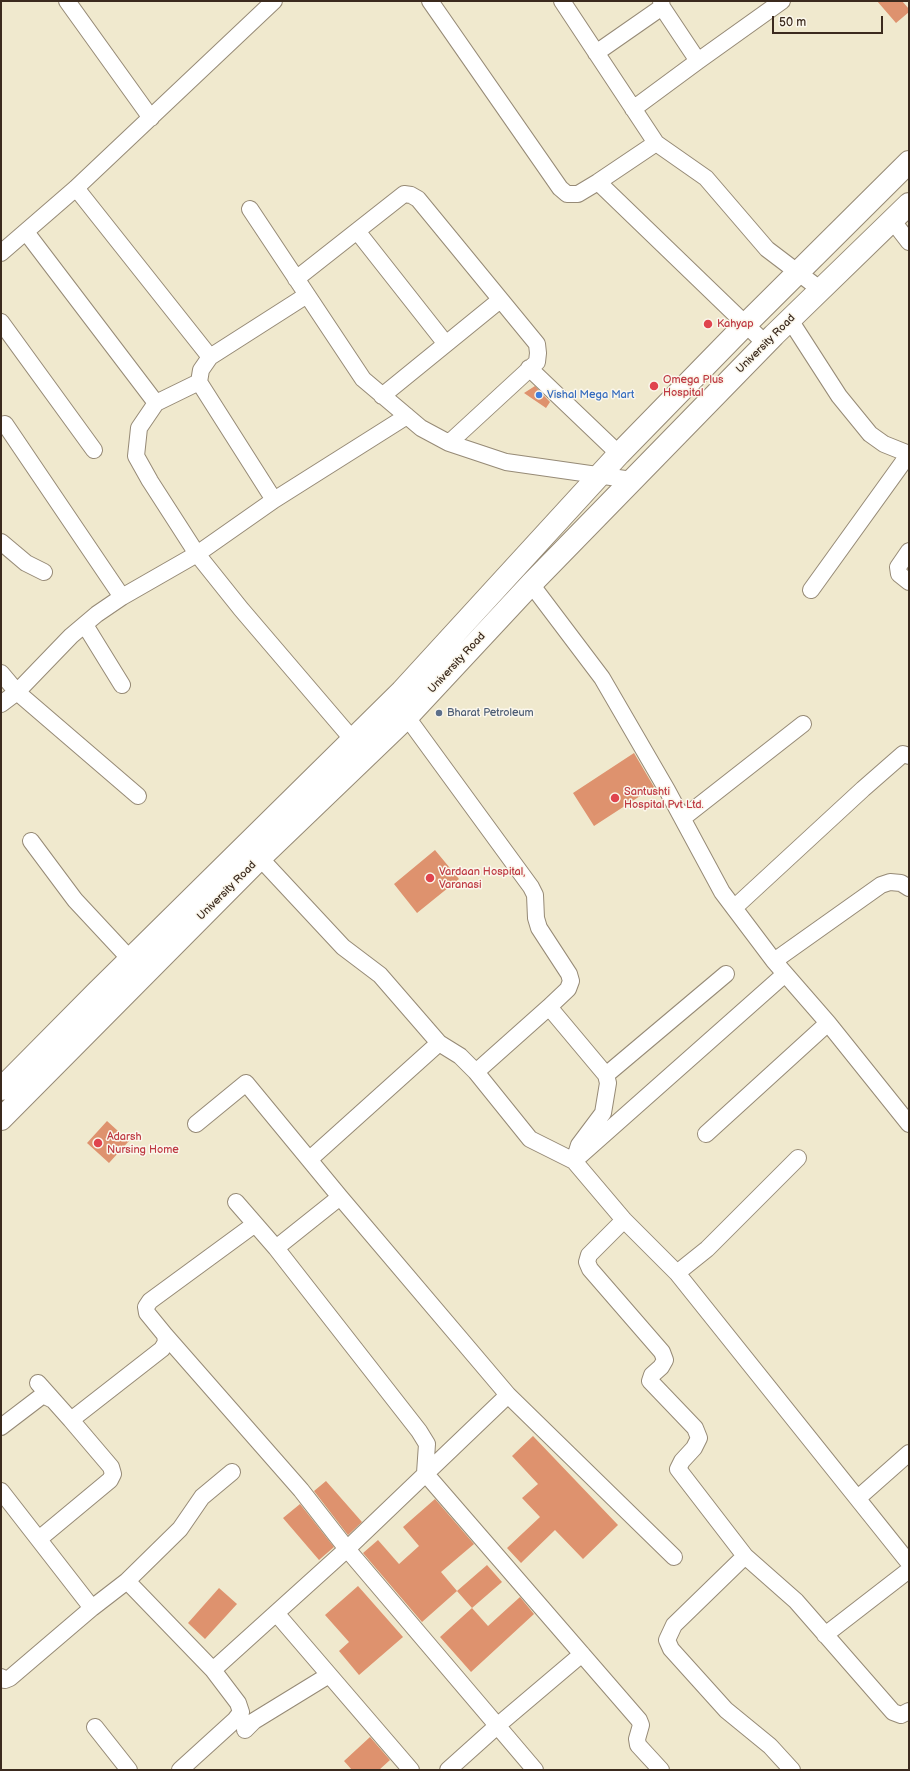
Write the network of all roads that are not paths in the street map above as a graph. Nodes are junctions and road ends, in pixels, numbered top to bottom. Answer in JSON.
{"nodes":[{"id":1,"x":67,"y":1,"type":"edge"},
{"id":2,"x":273,"y":1,"type":"edge"},
{"id":3,"x":430,"y":1,"type":"edge"},
{"id":4,"x":562,"y":1,"type":"edge"},
{"id":5,"x":782,"y":1,"type":"edge"},
{"id":6,"x":662,"y":4,"type":"edge"},
{"id":7,"x":596,"y":53,"type":"junction"},
{"id":8,"x":698,"y":61,"type":"junction"},
{"id":9,"x":633,"y":109,"type":"junction"},
{"id":10,"x":151,"y":118,"type":"junction"},
{"id":11,"x":656,"y":143,"type":"junction"},
{"id":12,"x":909,"y":162,"type":"edge"},
{"id":13,"x":598,"y":182,"type":"junction"},
{"id":14,"x":76,"y":188,"type":"junction"},
{"id":15,"x":909,"y":204,"type":"edge"},
{"id":16,"x":250,"y":210,"type":"dead end"},
{"id":17,"x":892,"y":220,"type":"junction"},
{"id":18,"x":357,"y":231,"type":"junction"},
{"id":19,"x":26,"y":232,"type":"junction"},
{"id":20,"x":909,"y":242,"type":"edge"},
{"id":21,"x":1,"y":253,"type":"edge"},
{"id":22,"x":798,"y":273,"type":"junction"},
{"id":23,"x":296,"y":279,"type":"junction"},
{"id":24,"x":821,"y":290,"type":"junction"},
{"id":25,"x":307,"y":295,"type":"junction"},
{"id":26,"x":500,"y":300,"type":"junction"},
{"id":27,"x":790,"y":320,"type":"junction"},
{"id":28,"x":1,"y":322,"type":"edge"},
{"id":29,"x":745,"y":325,"type":"junction"},
{"id":30,"x":446,"y":344,"type":"junction"},
{"id":31,"x":766,"y":344,"type":"junction"},
{"id":32,"x":210,"y":357,"type":"junction"},
{"id":33,"x":529,"y":368,"type":"junction"},
{"id":34,"x":199,"y":382,"type":"junction"},
{"id":35,"x":382,"y":396,"type":"junction"},
{"id":36,"x":156,"y":403,"type":"junction"},
{"id":37,"x":406,"y":416,"type":"junction"},
{"id":38,"x":5,"y":424,"type":"dead end"},
{"id":39,"x":449,"y":443,"type":"junction"},
{"id":40,"x":94,"y":450,"type":"dead end"},
{"id":41,"x":619,"y":454,"type":"junction"},
{"id":42,"x":909,"y":454,"type":"edge"},
{"id":43,"x":601,"y":476,"type":"junction"},
{"id":44,"x":632,"y":480,"type":"junction"},
{"id":45,"x":274,"y":500,"type":"junction"},
{"id":46,"x":1,"y":542,"type":"edge"},
{"id":47,"x":909,"y":551,"type":"edge"},
{"id":48,"x":198,"y":554,"type":"junction"},
{"id":49,"x":44,"y":572,"type":"dead end"},
{"id":50,"x":909,"y":582,"type":"edge"},
{"id":51,"x":531,"y":584,"type":"junction"},
{"id":52,"x":811,"y":590,"type":"dead end"},
{"id":53,"x":122,"y":597,"type":"junction"},
{"id":54,"x":85,"y":624,"type":"junction"},
{"id":55,"x":1,"y":673,"type":"edge"},
{"id":56,"x":122,"y":686,"type":"dead end"},
{"id":57,"x":17,"y":692,"type":"junction"},
{"id":58,"x":394,"y":700,"type":"junction"},
{"id":59,"x":1,"y":704,"type":"edge"},
{"id":60,"x":407,"y":717,"type":"junction"},
{"id":61,"x":803,"y":724,"type":"dead end"},
{"id":62,"x":360,"y":748,"type":"junction"},
{"id":63,"x":909,"y":756,"type":"edge"},
{"id":64,"x":138,"y":796,"type":"dead end"},
{"id":65,"x":683,"y":818,"type":"junction"},
{"id":66,"x":30,"y":841,"type":"dead end"},
{"id":67,"x":260,"y":858,"type":"junction"},
{"id":68,"x":909,"y":888,"type":"edge"},
{"id":69,"x":734,"y":908,"type":"junction"},
{"id":70,"x":130,"y":959,"type":"junction"},
{"id":71,"x":774,"y":961,"type":"junction"},
{"id":72,"x":726,"y":974,"type":"dead end"},
{"id":73,"x":785,"y":974,"type":"junction"},
{"id":74,"x":549,"y":1007,"type":"junction"},
{"id":75,"x":828,"y":1023,"type":"junction"},
{"id":76,"x":439,"y":1043,"type":"junction"},
{"id":77,"x":476,"y":1072,"type":"junction"},
{"id":78,"x":606,"y":1075,"type":"junction"},
{"id":79,"x":1,"y":1089,"type":"edge"},
{"id":80,"x":1,"y":1119,"type":"edge"},
{"id":81,"x":196,"y":1124,"type":"dead end"},
{"id":82,"x":909,"y":1124,"type":"edge"},
{"id":83,"x":706,"y":1134,"type":"dead end"},
{"id":84,"x":798,"y":1158,"type":"dead end"},
{"id":85,"x":310,"y":1159,"type":"junction"},
{"id":86,"x":574,"y":1162,"type":"junction"},
{"id":87,"x":340,"y":1197,"type":"junction"},
{"id":88,"x":236,"y":1202,"type":"dead end"},
{"id":89,"x":624,"y":1220,"type":"junction"},
{"id":90,"x":255,"y":1224,"type":"junction"},
{"id":91,"x":276,"y":1248,"type":"junction"},
{"id":92,"x":677,"y":1273,"type":"junction"},
{"id":93,"x":165,"y":1335,"type":"junction"},
{"id":94,"x":38,"y":1383,"type":"dead end"},
{"id":95,"x":508,"y":1396,"type":"junction"},
{"id":96,"x":53,"y":1400,"type":"junction"},
{"id":97,"x":71,"y":1420,"type":"junction"},
{"id":98,"x":1,"y":1427,"type":"edge"},
{"id":99,"x":909,"y":1453,"type":"edge"},
{"id":100,"x":232,"y":1472,"type":"dead end"},
{"id":101,"x":425,"y":1474,"type":"junction"},
{"id":102,"x":1,"y":1491,"type":"edge"},
{"id":103,"x":858,"y":1498,"type":"junction"},
{"id":104,"x":39,"y":1539,"type":"junction"},
{"id":105,"x":347,"y":1549,"type":"junction"},
{"id":106,"x":745,"y":1556,"type":"junction"},
{"id":107,"x":674,"y":1557,"type":"dead end"},
{"id":108,"x":909,"y":1563,"type":"edge"},
{"id":109,"x":909,"y":1570,"type":"edge"},
{"id":110,"x":127,"y":1581,"type":"junction"},
{"id":111,"x":92,"y":1608,"type":"junction"},
{"id":112,"x":276,"y":1613,"type":"junction"},
{"id":113,"x":825,"y":1635,"type":"junction"},
{"id":114,"x":582,"y":1654,"type":"junction"},
{"id":115,"x":213,"y":1670,"type":"junction"},
{"id":116,"x":329,"y":1675,"type":"junction"},
{"id":117,"x":1,"y":1678,"type":"edge"},
{"id":118,"x":906,"y":1716,"type":"edge"},
{"id":119,"x":497,"y":1726,"type":"junction"},
{"id":120,"x":95,"y":1727,"type":"dead end"},
{"id":121,"x":244,"y":1730,"type":"dead end"},
{"id":122,"x":129,"y":1770,"type":"edge"},
{"id":123,"x":180,"y":1770,"type":"edge"},
{"id":124,"x":411,"y":1770,"type":"edge"},
{"id":125,"x":448,"y":1770,"type":"edge"},
{"id":126,"x":535,"y":1770,"type":"edge"},
{"id":127,"x":661,"y":1770,"type":"edge"},
{"id":128,"x":792,"y":1770,"type":"edge"}],
"edges":[{"from":1,"to":10,"type":"street"},
{"from":2,"to":10,"type":"street"},
{"from":3,"to":13,"type":"street"},
{"from":4,"to":7,"type":"street"},
{"from":5,"to":8,"type":"street"},
{"from":6,"to":7,"type":"street"},
{"from":6,"to":8,"type":"street"},
{"from":7,"to":9,"type":"street"},
{"from":8,"to":9,"type":"street"},
{"from":9,"to":11,"type":"street"},
{"from":10,"to":14,"type":"street"},
{"from":11,"to":13,"type":"street"},
{"from":11,"to":22,"type":"street"},
{"from":12,"to":22,"type":"main road"},
{"from":13,"to":29,"type":"street"},
{"from":14,"to":19,"type":"street"},
{"from":14,"to":32,"type":"street"},
{"from":15,"to":17,"type":"main road","name":"University Road"},
{"from":16,"to":23,"type":"street"},
{"from":17,"to":20,"type":"street"},
{"from":17,"to":24,"type":"main road","name":"University Road"},
{"from":18,"to":23,"type":"street"},
{"from":18,"to":26,"type":"street"},
{"from":18,"to":30,"type":"street"},
{"from":19,"to":21,"type":"street"},
{"from":19,"to":36,"type":"street"},
{"from":22,"to":24,"type":"street"},
{"from":22,"to":29,"type":"main road"},
{"from":23,"to":25,"type":"street"},
{"from":24,"to":27,"type":"main road","name":"University Road"},
{"from":25,"to":32,"type":"street"},
{"from":25,"to":35,"type":"street"},
{"from":26,"to":30,"type":"street"},
{"from":26,"to":33,"type":"street"},
{"from":27,"to":31,"type":"main road","name":"University Road"},
{"from":27,"to":42,"type":"street"},
{"from":28,"to":40,"type":"street"},
{"from":29,"to":31,"type":"street"},
{"from":29,"to":41,"type":"main road"},
{"from":30,"to":35,"type":"street"},
{"from":31,"to":44,"type":"main road","name":"University Road"},
{"from":32,"to":34,"type":"street"},
{"from":33,"to":39,"type":"street"},
{"from":33,"to":41,"type":"street"},
{"from":34,"to":36,"type":"street"},
{"from":34,"to":45,"type":"street"},
{"from":35,"to":37,"type":"street"},
{"from":36,"to":48,"type":"street"},
{"from":37,"to":39,"type":"street"},
{"from":37,"to":45,"type":"street"},
{"from":38,"to":53,"type":"street"},
{"from":39,"to":43,"type":"street"},
{"from":41,"to":43,"type":"main road"},
{"from":42,"to":52,"type":"street"},
{"from":43,"to":44,"type":"street"},
{"from":43,"to":58,"type":"main road"},
{"from":44,"to":51,"type":"main road","name":"University Road"},
{"from":45,"to":48,"type":"street"},
{"from":46,"to":49,"type":"street"},
{"from":47,"to":50,"type":"street"},
{"from":48,"to":53,"type":"street"},
{"from":48,"to":62,"type":"street"},
{"from":51,"to":60,"type":"main road","name":"University Road"},
{"from":51,"to":65,"type":"street"},
{"from":53,"to":54,"type":"street"},
{"from":54,"to":56,"type":"street"},
{"from":54,"to":57,"type":"street"},
{"from":55,"to":57,"type":"street"},
{"from":57,"to":59,"type":"street"},
{"from":57,"to":64,"type":"street"},
{"from":58,"to":60,"type":"street"},
{"from":58,"to":62,"type":"main road"},
{"from":60,"to":62,"type":"main road","name":"University Road"},
{"from":60,"to":74,"type":"street"},
{"from":61,"to":65,"type":"street"},
{"from":62,"to":67,"type":"main road","name":"University Road"},
{"from":62,"to":70,"type":"main road"},
{"from":63,"to":69,"type":"street"},
{"from":65,"to":69,"type":"street"},
{"from":66,"to":70,"type":"street"},
{"from":67,"to":76,"type":"street"},
{"from":67,"to":80,"type":"main road","name":"University Road"},
{"from":68,"to":71,"type":"street"},
{"from":69,"to":71,"type":"street"},
{"from":70,"to":79,"type":"main road"},
{"from":71,"to":73,"type":"street"},
{"from":72,"to":78,"type":"street"},
{"from":73,"to":75,"type":"street"},
{"from":73,"to":86,"type":"street"},
{"from":74,"to":77,"type":"street"},
{"from":74,"to":78,"type":"street"},
{"from":75,"to":82,"type":"street"},
{"from":75,"to":83,"type":"street"},
{"from":76,"to":77,"type":"street"},
{"from":76,"to":85,"type":"street"},
{"from":77,"to":86,"type":"street"},
{"from":78,"to":86,"type":"street"},
{"from":81,"to":85,"type":"street"},
{"from":84,"to":92,"type":"street"},
{"from":85,"to":87,"type":"street"},
{"from":86,"to":89,"type":"street"},
{"from":87,"to":91,"type":"street"},
{"from":87,"to":95,"type":"street"},
{"from":88,"to":90,"type":"street"},
{"from":89,"to":92,"type":"street"},
{"from":89,"to":106,"type":"street"},
{"from":90,"to":91,"type":"street"},
{"from":90,"to":93,"type":"street"},
{"from":91,"to":101,"type":"street"},
{"from":92,"to":103,"type":"street"},
{"from":93,"to":97,"type":"street"},
{"from":93,"to":105,"type":"street"},
{"from":94,"to":96,"type":"street"},
{"from":95,"to":101,"type":"street"},
{"from":95,"to":107,"type":"street"},
{"from":96,"to":97,"type":"street"},
{"from":96,"to":98,"type":"street"},
{"from":97,"to":104,"type":"street"},
{"from":99,"to":103,"type":"street"},
{"from":100,"to":110,"type":"street"},
{"from":101,"to":105,"type":"street"},
{"from":101,"to":114,"type":"street"},
{"from":102,"to":104,"type":"street"},
{"from":103,"to":108,"type":"street"},
{"from":104,"to":111,"type":"street"},
{"from":105,"to":112,"type":"street"},
{"from":105,"to":119,"type":"street"},
{"from":106,"to":113,"type":"street"},
{"from":106,"to":128,"type":"street"},
{"from":109,"to":113,"type":"street"},
{"from":110,"to":111,"type":"street"},
{"from":110,"to":115,"type":"street"},
{"from":111,"to":117,"type":"street"},
{"from":112,"to":115,"type":"street"},
{"from":112,"to":116,"type":"street"},
{"from":113,"to":118,"type":"street"},
{"from":114,"to":119,"type":"street"},
{"from":114,"to":127,"type":"street"},
{"from":115,"to":123,"type":"street"},
{"from":116,"to":121,"type":"street"},
{"from":116,"to":124,"type":"street"},
{"from":119,"to":125,"type":"street"},
{"from":119,"to":126,"type":"street"},
{"from":120,"to":122,"type":"street"}]}
